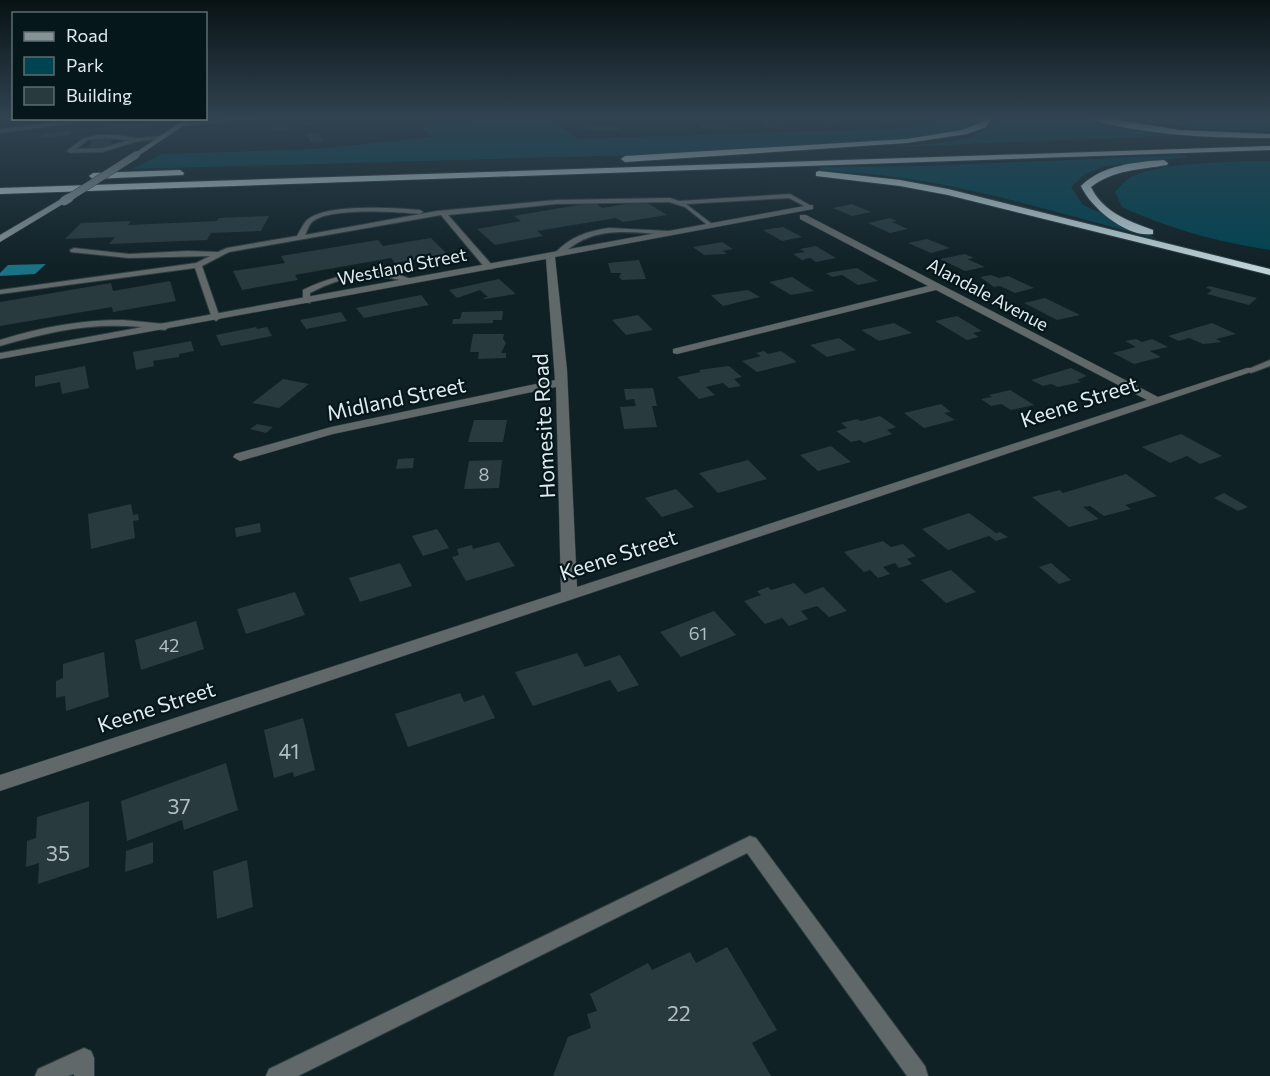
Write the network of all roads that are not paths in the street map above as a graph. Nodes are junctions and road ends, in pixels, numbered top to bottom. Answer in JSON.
{"nodes":[{"id":1,"x":117,"y":167,"type":"edge"},
{"id":2,"x":737,"y":167,"type":"edge"},
{"id":3,"x":1128,"y":167,"type":"edge"},
{"id":4,"x":715,"y":168,"type":"junction"},
{"id":5,"x":186,"y":172,"type":"dead end"},
{"id":6,"x":78,"y":177,"type":"dead end"},
{"id":7,"x":0,"y":191,"type":"edge"},
{"id":8,"x":680,"y":202,"type":"junction"},
{"id":9,"x":810,"y":207,"type":"joint"},
{"id":10,"x":443,"y":213,"type":"junction"},
{"id":11,"x":803,"y":217,"type":"dead end"},
{"id":12,"x":710,"y":225,"type":"junction"},
{"id":13,"x":300,"y":237,"type":"junction"},
{"id":14,"x":0,"y":239,"type":"edge"},
{"id":15,"x":74,"y":250,"type":"dead end"},
{"id":16,"x":555,"y":254,"type":"junction"},
{"id":17,"x":218,"y":255,"type":"junction"},
{"id":18,"x":1270,"y":262,"type":"edge"},
{"id":19,"x":198,"y":265,"type":"junction"},
{"id":20,"x":489,"y":267,"type":"junction"},
{"id":21,"x":1270,"y":272,"type":"edge"},
{"id":22,"x":411,"y":281,"type":"junction"},
{"id":23,"x":939,"y":286,"type":"junction"},
{"id":24,"x":0,"y":292,"type":"edge"},
{"id":25,"x":307,"y":301,"type":"junction"},
{"id":26,"x":216,"y":318,"type":"junction"},
{"id":27,"x":165,"y":327,"type":"junction"},
{"id":28,"x":0,"y":343,"type":"edge"},
{"id":29,"x":677,"y":351,"type":"dead end"},
{"id":30,"x":0,"y":356,"type":"edge"},
{"id":31,"x":1270,"y":363,"type":"edge"},
{"id":32,"x":1251,"y":370,"type":"joint"},
{"id":33,"x":561,"y":382,"type":"junction"},
{"id":34,"x":1157,"y":401,"type":"junction"},
{"id":35,"x":240,"y":457,"type":"dead end"},
{"id":36,"x":569,"y":596,"type":"junction"},
{"id":37,"x":0,"y":783,"type":"edge"},
{"id":38,"x":918,"y":1075,"type":"edge"},
{"id":39,"x":45,"y":1076,"type":"edge"},
{"id":40,"x":84,"y":1076,"type":"edge"},
{"id":41,"x":276,"y":1076,"type":"edge"}],
"edges":[{"from":1,"to":14,"type":"main road","bridge":true},
{"from":2,"to":4,"type":"highway"},
{"from":3,"to":18,"type":"highway"},
{"from":4,"to":7,"type":"highway"},
{"from":4,"to":21,"type":"highway"},
{"from":5,"to":6,"type":"highway"},
{"from":8,"to":9,"type":"lane"},
{"from":8,"to":10,"type":"lane"},
{"from":8,"to":12,"type":"lane"},
{"from":9,"to":12,"type":"street","name":"Westland Street"},
{"from":10,"to":13,"type":"lane"},
{"from":10,"to":13,"type":"lane"},
{"from":10,"to":20,"type":"lane"},
{"from":11,"to":23,"type":"street","name":"Alandale Avenue"},
{"from":12,"to":16,"type":"street","name":"Westland Street"},
{"from":13,"to":17,"type":"lane"},
{"from":15,"to":17,"type":"lane"},
{"from":16,"to":20,"type":"street","name":"Westland Street"},
{"from":16,"to":33,"type":"street","name":"Homesite Road"},
{"from":17,"to":19,"type":"lane"},
{"from":19,"to":24,"type":"lane"},
{"from":19,"to":26,"type":"lane"},
{"from":20,"to":22,"type":"street","name":"Westland Street"},
{"from":22,"to":25,"type":"street","name":"Westland Street"},
{"from":22,"to":25,"type":"lane"},
{"from":23,"to":29,"type":"street"},
{"from":23,"to":34,"type":"street","name":"Alandale Avenue"},
{"from":25,"to":26,"type":"street","name":"Westland Street"},
{"from":26,"to":27,"type":"street","name":"Westland Street"},
{"from":27,"to":28,"type":"lane"},
{"from":27,"to":30,"type":"street","name":"Westland Street"},
{"from":31,"to":32,"type":"lane"},
{"from":32,"to":34,"type":"street","name":"Keene Street"},
{"from":33,"to":35,"type":"street","name":"Midland Street"},
{"from":33,"to":36,"type":"street","name":"Homesite Road"},
{"from":34,"to":36,"type":"street","name":"Keene Street"},
{"from":36,"to":37,"type":"street","name":"Keene Street"},
{"from":38,"to":41,"type":"lane"},
{"from":39,"to":40,"type":"lane"}]}
